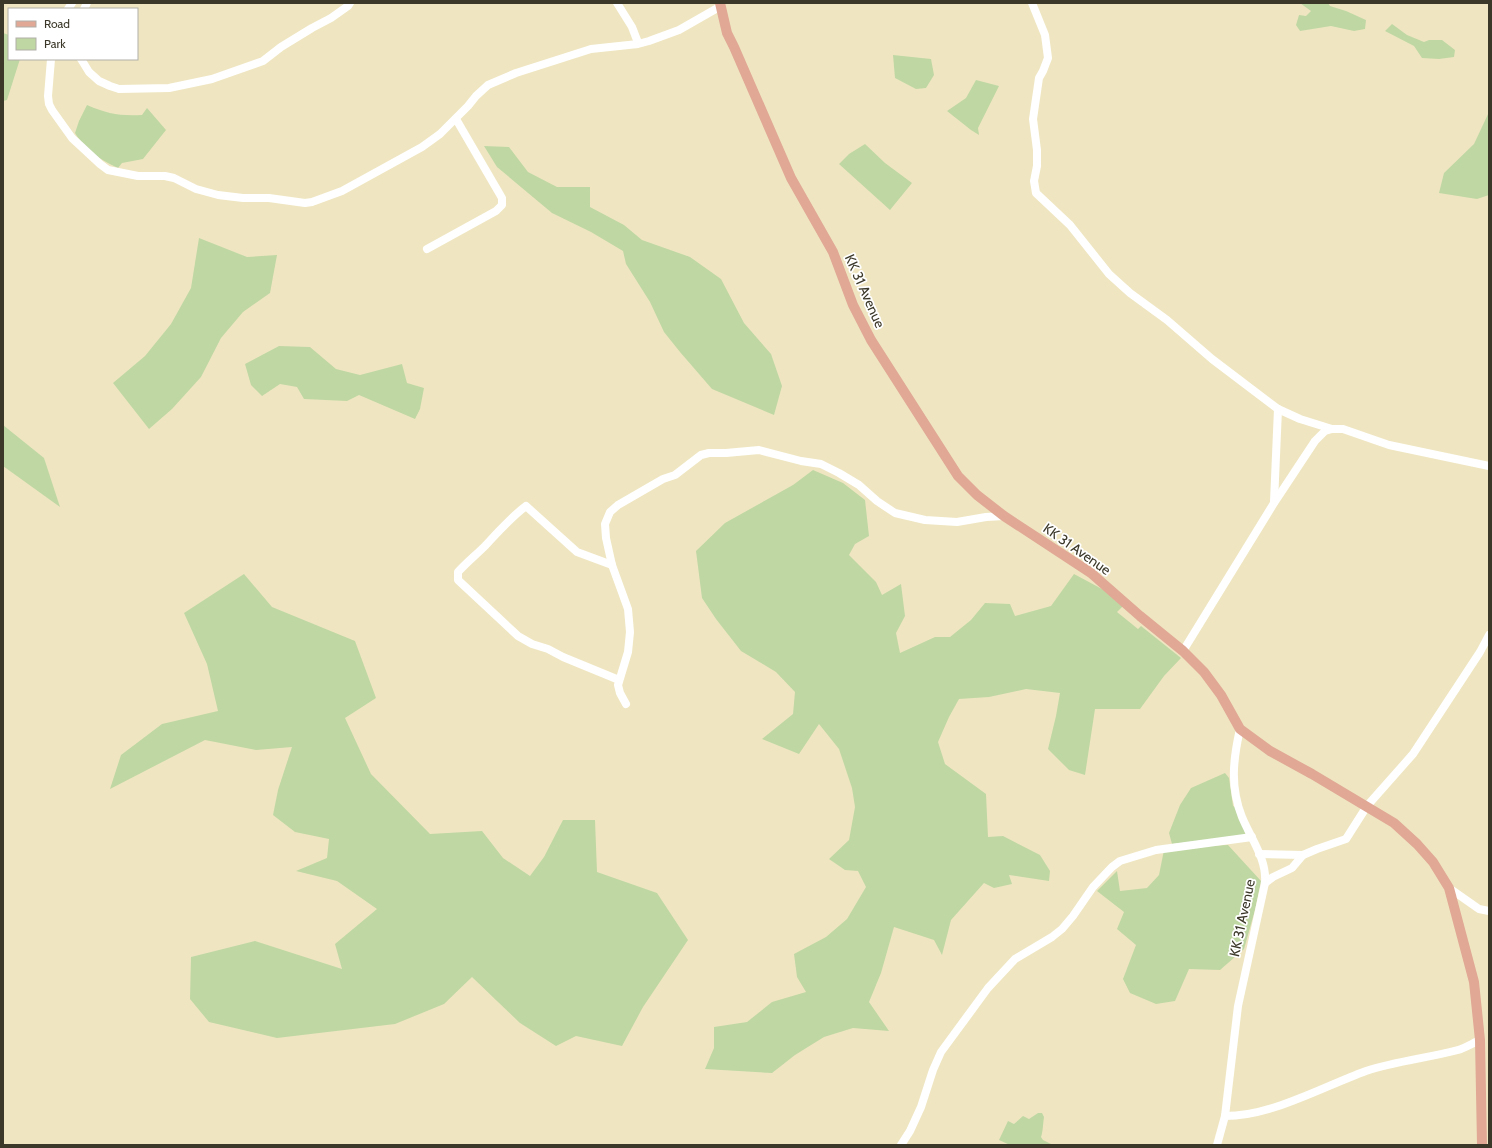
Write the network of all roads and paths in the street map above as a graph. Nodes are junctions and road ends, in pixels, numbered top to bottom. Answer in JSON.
{"nodes":[{"id":1,"x":350,"y":3,"type":"edge"},
{"id":2,"x":617,"y":3,"type":"edge"},
{"id":3,"x":1032,"y":3,"type":"edge"},
{"id":4,"x":720,"y":5,"type":"edge"},
{"id":5,"x":637,"y":40,"type":"dead end"},
{"id":6,"x":50,"y":60,"type":"edge"},
{"id":7,"x":82,"y":60,"type":"edge"},
{"id":8,"x":456,"y":119,"type":"junction"},
{"id":9,"x":427,"y":249,"type":"dead end"},
{"id":10,"x":1278,"y":409,"type":"junction"},
{"id":11,"x":1332,"y":429,"type":"junction"},
{"id":12,"x":1489,"y":466,"type":"edge"},
{"id":13,"x":1274,"y":503,"type":"junction"},
{"id":14,"x":1004,"y":516,"type":"junction"},
{"id":15,"x":612,"y":565,"type":"junction"},
{"id":16,"x":1489,"y":635,"type":"edge"},
{"id":17,"x":1183,"y":651,"type":"junction"},
{"id":18,"x":619,"y":680,"type":"junction"},
{"id":19,"x":626,"y":704,"type":"dead end"},
{"id":20,"x":1240,"y":729,"type":"junction"},
{"id":21,"x":1367,"y":806,"type":"junction"},
{"id":22,"x":1252,"y":837,"type":"junction"},
{"id":23,"x":1259,"y":854,"type":"junction"},
{"id":24,"x":1303,"y":855,"type":"junction"},
{"id":25,"x":1265,"y":883,"type":"junction"},
{"id":26,"x":1449,"y":888,"type":"junction"},
{"id":27,"x":1489,"y":911,"type":"edge"},
{"id":28,"x":1480,"y":1040,"type":"junction"},
{"id":29,"x":1225,"y":1116,"type":"junction"},
{"id":30,"x":901,"y":1145,"type":"edge"},
{"id":31,"x":1217,"y":1145,"type":"edge"},
{"id":32,"x":1482,"y":1145,"type":"edge"}],
"edges":[{"from":1,"to":7,"type":"street"},
{"from":2,"to":5,"type":"street"},
{"from":3,"to":10,"type":"street"},
{"from":4,"to":8,"type":"street"},
{"from":4,"to":14,"type":"main road","name":"KK 31 Avenue"},
{"from":6,"to":8,"type":"street"},
{"from":8,"to":9,"type":"street"},
{"from":10,"to":11,"type":"street"},
{"from":10,"to":13,"type":"street"},
{"from":11,"to":12,"type":"street"},
{"from":11,"to":13,"type":"street"},
{"from":13,"to":17,"type":"street"},
{"from":14,"to":15,"type":"street"},
{"from":14,"to":17,"type":"main road","name":"KK 31 Avenue"},
{"from":15,"to":18,"type":"street"},
{"from":15,"to":18,"type":"street"},
{"from":16,"to":21,"type":"street"},
{"from":17,"to":20,"type":"main road","name":"KK 31 Avenue"},
{"from":18,"to":19,"type":"street"},
{"from":20,"to":21,"type":"main road"},
{"from":20,"to":22,"type":"street","name":"KK 31 Avenue"},
{"from":21,"to":24,"type":"street"},
{"from":21,"to":26,"type":"main road"},
{"from":22,"to":23,"type":"street","name":"KK 31 Avenue"},
{"from":22,"to":30,"type":"street"},
{"from":23,"to":24,"type":"street"},
{"from":23,"to":25,"type":"street","name":"KK 31 Avenue"},
{"from":24,"to":25,"type":"street"},
{"from":25,"to":29,"type":"street","name":"KK 31 Avenue"},
{"from":26,"to":27,"type":"street"},
{"from":26,"to":28,"type":"main road"},
{"from":28,"to":29,"type":"street"},
{"from":28,"to":32,"type":"main road"},
{"from":29,"to":31,"type":"street","name":"KK 31 Avenue"}]}
